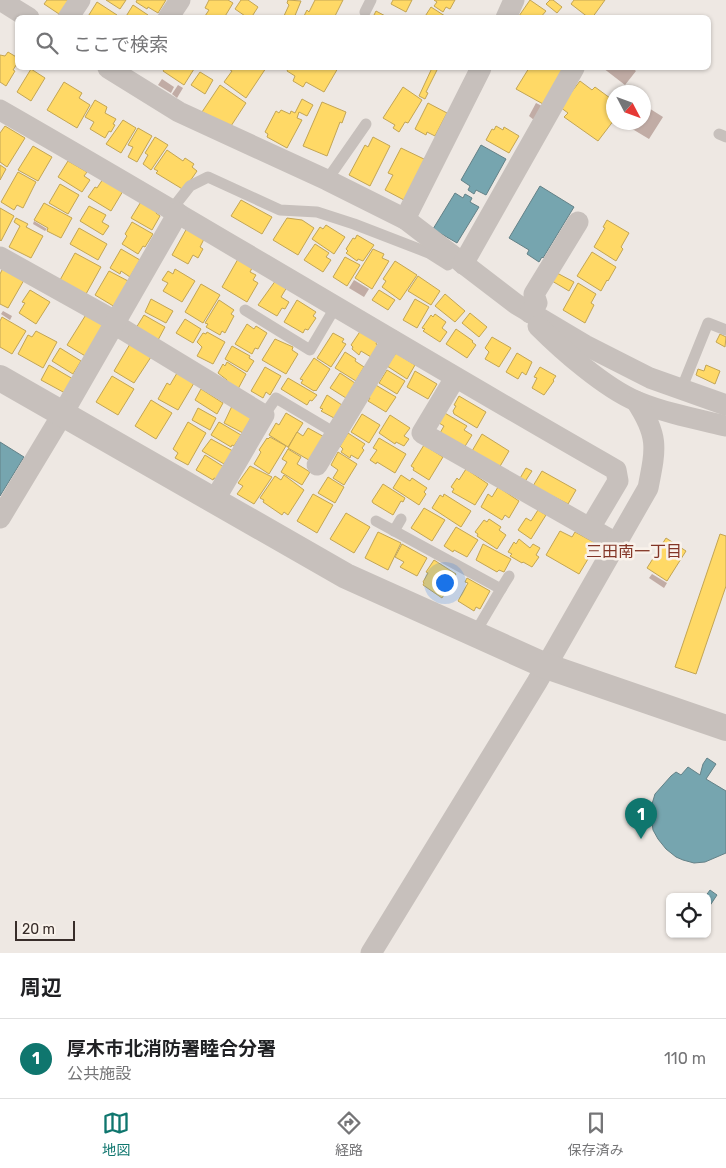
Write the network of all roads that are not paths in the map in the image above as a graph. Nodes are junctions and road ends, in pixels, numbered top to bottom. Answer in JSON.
{"nodes":[{"id":1,"x":0,"y":0,"type":"edge"},
{"id":2,"x":80,"y":0,"type":"edge"},
{"id":3,"x":180,"y":0,"type":"edge"},
{"id":4,"x":371,"y":0,"type":"edge"},
{"id":5,"x":365,"y":12,"type":"dead end"},
{"id":6,"x":24,"y":15,"type":"edge"},
{"id":7,"x":70,"y":15,"type":"edge"},
{"id":8,"x":170,"y":15,"type":"edge"},
{"id":9,"x":480,"y":70,"type":"edge"},
{"id":10,"x":573,"y":70,"type":"edge"},
{"id":11,"x":121,"y":71,"type":"edge"},
{"id":12,"x":0,"y":110,"type":"edge"},
{"id":13,"x":366,"y":124,"type":"dead end"},
{"id":14,"x":328,"y":180,"type":"junction"},
{"id":15,"x":175,"y":211,"type":"junction"},
{"id":16,"x":405,"y":219,"type":"junction"},
{"id":17,"x":578,"y":222,"type":"dead end"},
{"id":18,"x":0,"y":256,"type":"edge"},
{"id":19,"x":456,"y":265,"type":"junction"},
{"id":20,"x":336,"y":306,"type":"junction"},
{"id":21,"x":523,"y":309,"type":"junction"},
{"id":22,"x":245,"y":310,"type":"dead end"},
{"id":23,"x":115,"y":321,"type":"junction"},
{"id":24,"x":726,"y":330,"type":"edge"},
{"id":25,"x":392,"y":340,"type":"junction"},
{"id":26,"x":0,"y":378,"type":"edge"},
{"id":27,"x":455,"y":378,"type":"junction"},
{"id":28,"x":681,"y":390,"type":"junction"},
{"id":29,"x":636,"y":401,"type":"junction"},
{"id":30,"x":726,"y":405,"type":"edge"},
{"id":31,"x":62,"y":414,"type":"junction"},
{"id":32,"x":264,"y":415,"type":"junction"},
{"id":33,"x":726,"y":426,"type":"edge"},
{"id":34,"x":336,"y":433,"type":"junction"},
{"id":35,"x":317,"y":465,"type":"dead end"},
{"id":36,"x":214,"y":501,"type":"junction"},
{"id":37,"x":0,"y":518,"type":"edge"},
{"id":38,"x":401,"y":519,"type":"dead end"},
{"id":39,"x":376,"y":521,"type":"dead end"},
{"id":40,"x":590,"y":528,"type":"junction"},
{"id":41,"x":394,"y":531,"type":"junction"},
{"id":42,"x":616,"y":543,"type":"junction"},
{"id":43,"x":509,"y":576,"type":"dead end"},
{"id":44,"x":500,"y":589,"type":"junction"},
{"id":45,"x":475,"y":633,"type":"junction"},
{"id":46,"x":546,"y":666,"type":"junction"},
{"id":47,"x":726,"y":728,"type":"edge"},
{"id":48,"x":371,"y":953,"type":"edge"}],
"edges":[{"from":1,"to":6,"type":"street"},
{"from":2,"to":7,"type":"street"},
{"from":3,"to":8,"type":"street"},
{"from":4,"to":5,"type":"lane"},
{"from":9,"to":16,"type":"street"},
{"from":10,"to":19,"type":"street"},
{"from":11,"to":14,"type":"street"},
{"from":12,"to":15,"type":"street"},
{"from":13,"to":14,"type":"lane"},
{"from":14,"to":16,"type":"street"},
{"from":15,"to":19,"type":"lane"},
{"from":15,"to":20,"type":"street"},
{"from":15,"to":23,"type":"street"},
{"from":16,"to":19,"type":"street"},
{"from":17,"to":21,"type":"street"},
{"from":18,"to":23,"type":"street"},
{"from":19,"to":21,"type":"street"},
{"from":20,"to":22,"type":"lane"},
{"from":20,"to":25,"type":"street"},
{"from":21,"to":28,"type":"street"},
{"from":21,"to":29,"type":"street"},
{"from":23,"to":31,"type":"street"},
{"from":23,"to":32,"type":"street"},
{"from":24,"to":28,"type":"lane"},
{"from":25,"to":27,"type":"street"},
{"from":25,"to":34,"type":"street"},
{"from":26,"to":31,"type":"street"},
{"from":27,"to":40,"type":"street"},
{"from":27,"to":40,"type":"street"},
{"from":28,"to":30,"type":"street"},
{"from":29,"to":33,"type":"street"},
{"from":29,"to":42,"type":"street"},
{"from":31,"to":36,"type":"street"},
{"from":31,"to":37,"type":"street"},
{"from":32,"to":34,"type":"lane"},
{"from":32,"to":36,"type":"street"},
{"from":34,"to":35,"type":"street"},
{"from":36,"to":45,"type":"street"},
{"from":38,"to":41,"type":"lane"},
{"from":39,"to":41,"type":"lane"},
{"from":40,"to":42,"type":"street"},
{"from":41,"to":44,"type":"lane"},
{"from":42,"to":46,"type":"street"},
{"from":43,"to":44,"type":"lane"},
{"from":44,"to":45,"type":"lane"},
{"from":45,"to":46,"type":"street"},
{"from":46,"to":47,"type":"street"},
{"from":46,"to":48,"type":"street"}]}
